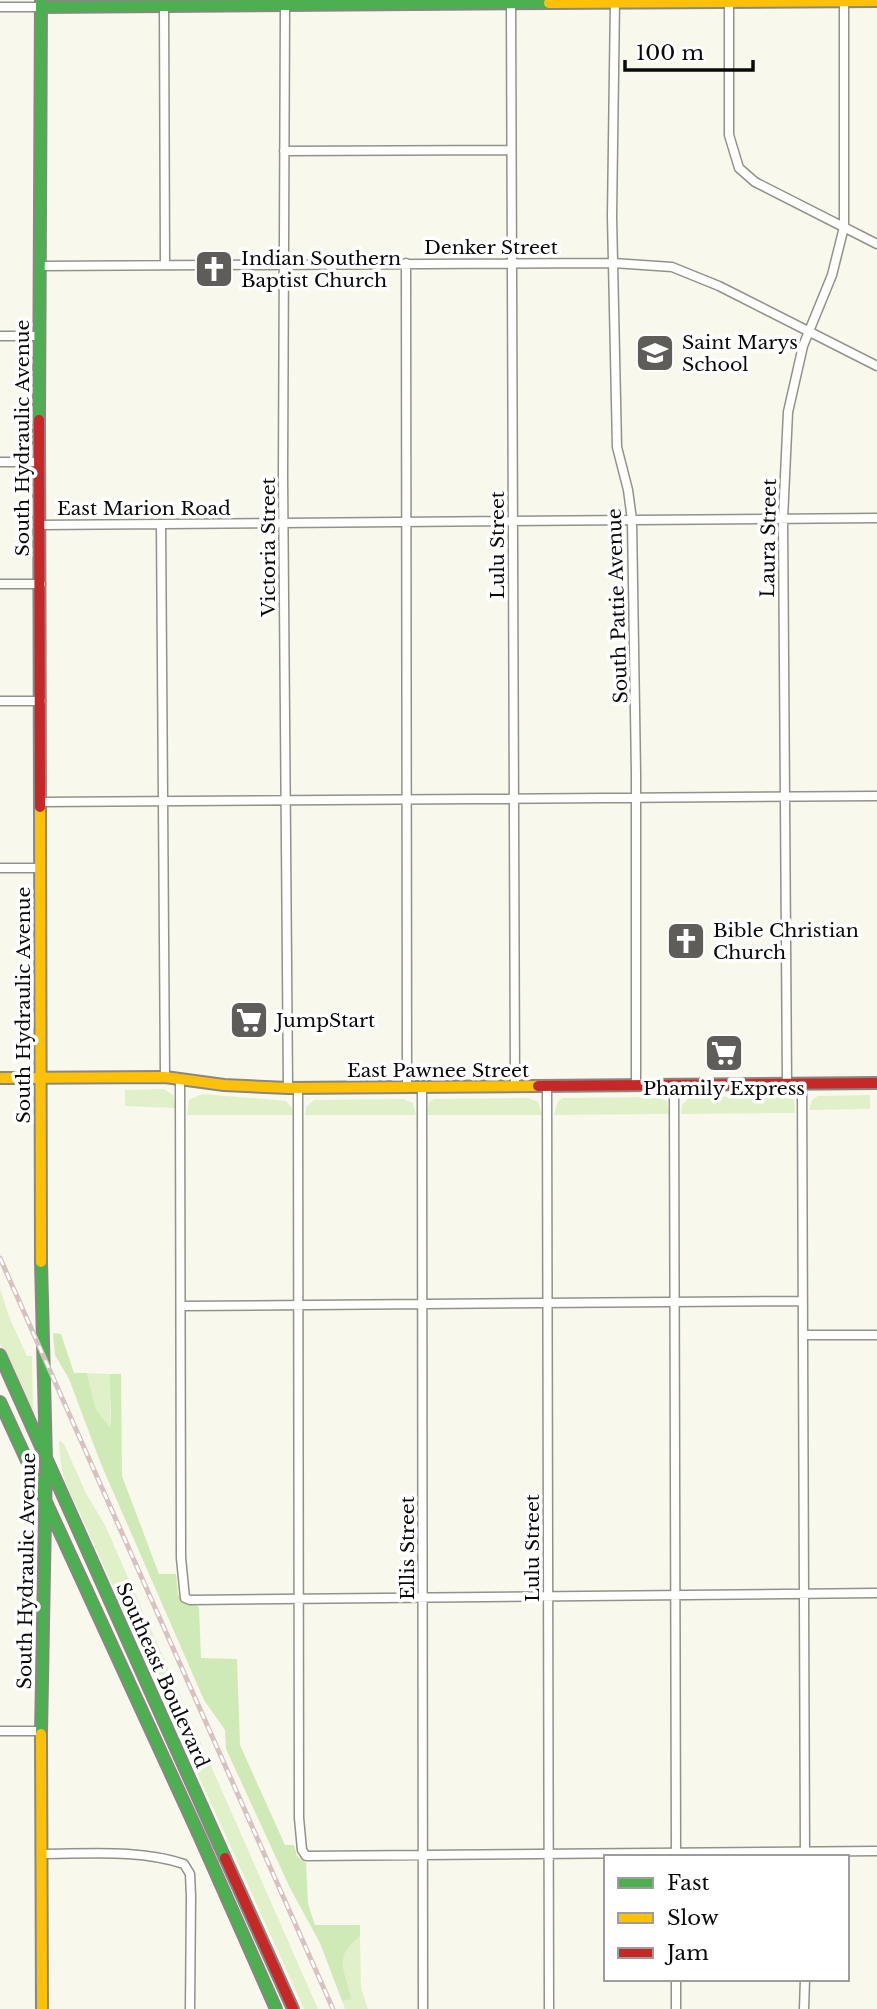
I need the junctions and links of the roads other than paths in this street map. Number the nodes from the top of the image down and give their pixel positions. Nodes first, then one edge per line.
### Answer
1 (615, 1) edge
2 (729, 1) edge
3 (844, 1) edge
4 (877, 1) edge
5 (41, 3) edge
6 (221, 3) edge
7 (511, 4) junction
8 (285, 5) junction
9 (164, 6) junction
10 (0, 7) edge
11 (511, 150) junction
12 (284, 151) junction
13 (844, 227) junction
14 (877, 244) edge
15 (406, 263) junction
16 (511, 263) junction
17 (613, 263) junction
18 (284, 264) junction
19 (165, 265) junction
20 (39, 266) junction
21 (808, 332) junction
22 (0, 336) edge
23 (39, 336) junction
24 (877, 366) edge
25 (0, 462) edge
26 (40, 463) junction
27 (877, 518) edge
28 (783, 519) junction
29 (632, 520) junction
30 (512, 521) junction
31 (407, 522) junction
32 (283, 523) junction
33 (161, 524) junction
34 (40, 525) junction
35 (0, 584) edge
36 (41, 584) junction
37 (0, 701) edge
38 (41, 701) junction
39 (877, 796) edge
40 (784, 797) junction
41 (636, 798) junction
42 (408, 800) junction
43 (513, 800) junction
44 (286, 801) junction
45 (41, 802) junction
46 (163, 802) junction
47 (0, 868) edge
48 (41, 868) junction
49 (40, 1077) junction
50 (165, 1077) junction
51 (0, 1078) edge
52 (180, 1079) junction
53 (877, 1083) edge
54 (787, 1084) junction
55 (802, 1084) junction
56 (636, 1086) junction
57 (674, 1086) junction
58 (407, 1087) junction
59 (422, 1087) junction
60 (515, 1087) junction
61 (547, 1087) junction
62 (293, 1088) junction
63 (803, 1301) junction
64 (674, 1302) junction
65 (548, 1303) junction
66 (421, 1304) junction
67 (300, 1305) junction
68 (181, 1306) junction
69 (803, 1335) junction
70 (877, 1335) edge
71 (0, 1355) edge
72 (1, 1404) edge
73 (46, 1460) junction
74 (45, 1502) junction
75 (877, 1593) edge
76 (803, 1594) junction
77 (675, 1595) junction
78 (548, 1597) junction
79 (423, 1598) junction
80 (298, 1599) junction
81 (0, 1731) edge
82 (41, 1731) junction
83 (877, 1852) edge
84 (41, 1854) junction
85 (805, 1854) edge
86 (421, 1855) junction
87 (548, 1855) junction
88 (676, 1855) edge
89 (676, 1981) edge
90 (804, 1981) edge
91 (42, 2009) edge
92 (190, 2009) edge
93 (276, 2009) edge
94 (293, 2009) edge
95 (423, 2009) edge
96 (548, 2009) edge
97 (676, 2009) edge
98 (804, 2009) edge

1 - 2 street
1 - 7 street
1 - 17 street, South Pattie Avenue
2 - 3 street
2 - 13 street
3 - 4 street
3 - 13 street, Laura Street
5 - 9 street
5 - 10 street
5 - 20 street, South Hydraulic Avenue
6 - 8 street
6 - 9 street
7 - 8 street
7 - 11 street, Lulu Street
8 - 12 street, Victoria Street
9 - 19 street
11 - 12 street
11 - 16 street, Lulu Street
12 - 18 street, Victoria Street
13 - 14 street
13 - 21 street, Laura Street
15 - 16 street, Denker Street
15 - 18 street, Denker Street
15 - 31 street
16 - 17 street, Denker Street
16 - 30 street, Lulu Street
17 - 21 street, Denker Street
17 - 29 street, South Pattie Avenue
18 - 19 street, Denker Street
18 - 32 street, Victoria Street
19 - 20 street, Denker Street
20 - 23 street, South Hydraulic Avenue
21 - 24 street, Denker Street
21 - 28 street, Laura Street
22 - 23 street
23 - 26 street, South Hydraulic Avenue
25 - 26 street
26 - 34 street, South Hydraulic Avenue
27 - 28 street, East Marion Road
28 - 29 street, East Marion Road
28 - 40 street, Laura Street
29 - 30 street, East Marion Road
29 - 41 street, South Pattie Avenue
30 - 31 street, East Marion Road
30 - 43 street, Lulu Street
31 - 32 street, East Marion Road
31 - 42 street
32 - 33 street, East Marion Road
32 - 44 street, Victoria Street
33 - 34 street, East Marion Road
33 - 46 street
34 - 36 street, South Hydraulic Avenue
35 - 36 street
36 - 38 street, South Hydraulic Avenue
37 - 38 street
38 - 45 street, South Hydraulic Avenue
39 - 40 street
40 - 41 street
40 - 54 street, Laura Street
41 - 43 street
41 - 56 street, South Pattie Avenue
42 - 43 street
42 - 44 street
42 - 58 street
43 - 60 street, Lulu Street
44 - 46 street
44 - 62 street, Victoria Street
45 - 46 street
45 - 48 street, South Hydraulic Avenue
46 - 50 street
47 - 48 street
48 - 49 street, South Hydraulic Avenue
49 - 50 street, East Pawnee Street
49 - 51 street, East Pawnee Street
49 - 73 street, South Hydraulic Avenue
50 - 52 street, East Pawnee Street
52 - 62 street, East Pawnee Street
52 - 68 street
53 - 55 street, East Pawnee Street
54 - 55 street, East Pawnee Street
54 - 57 street, East Pawnee Street
55 - 63 street
56 - 57 street, East Pawnee Street
56 - 61 street, East Pawnee Street
57 - 64 street
58 - 59 street, East Pawnee Street
58 - 62 street, East Pawnee Street
59 - 60 street, East Pawnee Street
59 - 66 street, Ellis Street
60 - 61 street, East Pawnee Street
61 - 65 street, Lulu Street
62 - 67 street, Victoria Street
63 - 64 street
63 - 69 street
64 - 65 street
64 - 77 street
65 - 66 street
65 - 78 street, Lulu Street
66 - 67 street
66 - 79 street, Ellis Street
67 - 68 street
67 - 80 street, Victoria Street
68 - 80 street
69 - 70 street
69 - 76 street
71 - 73 street, Southeast Boulevard
72 - 74 street, Southeast Boulevard
73 - 74 street, South Hydraulic Avenue
73 - 94 street, Southeast Boulevard
74 - 82 street, South Hydraulic Avenue
74 - 93 street, Southeast Boulevard
75 - 76 street
76 - 77 street
76 - 85 street
77 - 78 street
77 - 88 street
78 - 79 street
78 - 87 street, Lulu Street
79 - 80 street
79 - 86 street, Ellis Street
80 - 86 street, Victoria Street
81 - 82 street
82 - 84 street, South Hydraulic Avenue
83 - 85 street
84 - 91 street, South Hydraulic Avenue
84 - 92 street
85 - 88 street
86 - 87 street
86 - 95 street, Ellis Street
87 - 88 street
87 - 96 street, Lulu Street
89 - 97 street
90 - 98 street

